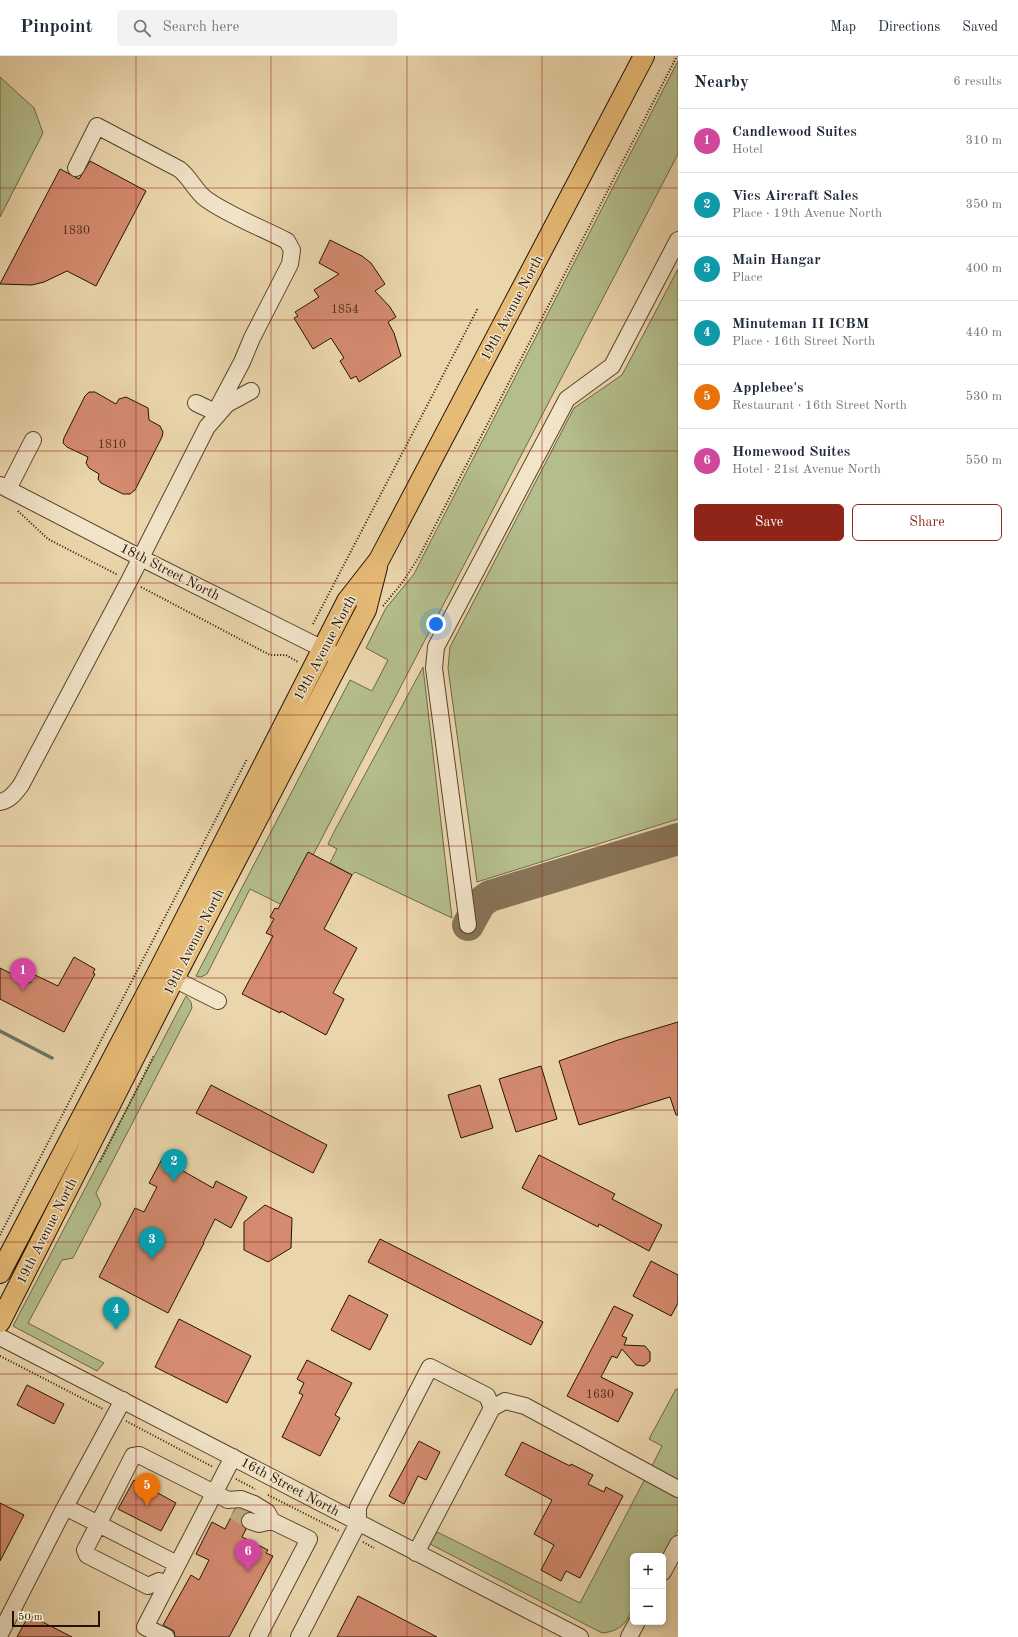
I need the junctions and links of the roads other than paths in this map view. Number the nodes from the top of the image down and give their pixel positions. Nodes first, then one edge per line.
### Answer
1 (644, 56) edge
2 (76, 168) dead end
3 (678, 240) edge
4 (251, 391) dead end
5 (196, 403) dead end
6 (215, 412) junction
7 (207, 427) junction
8 (33, 440) dead end
9 (4, 487) edge
10 (141, 558) junction
11 (379, 560) junction
12 (323, 649) junction
13 (342, 658) junction
14 (0, 802) edge
15 (468, 925) dead end
16 (174, 979) junction
17 (218, 1001) dead end
18 (0, 1273) edge
19 (0, 1322) edge
20 (0, 1337) edge
21 (123, 1400) junction
22 (492, 1408) junction
23 (233, 1457) junction
24 (678, 1489) edge
25 (225, 1501) junction
26 (65, 1507) junction
27 (250, 1521) tunnel mouth
28 (272, 1521) junction
29 (98, 1524) junction
30 (355, 1529) junction
31 (678, 1544) edge
32 (416, 1553) junction
33 (177, 1564) junction
34 (666, 1566) edge
35 (167, 1584) junction
36 (635, 1625) edge
37 (0, 1634) edge
38 (166, 1637) edge
39 (258, 1637) edge
40 (299, 1637) edge
41 (580, 1637) edge
42 (629, 1637) edge

1 - 11 main road, 19th Avenue North
2 - 6 street
3 - 15 street
4 - 7 street
5 - 6 street
6 - 7 street
7 - 10 street
8 - 9 street
9 - 10 street, 18th Street North
10 - 12 street, 18th Street North
10 - 14 street
11 - 12 main road, 19th Avenue North
11 - 13 main road, 19th Avenue North
12 - 13 street, 18th Street North
12 - 18 main road, 19th Avenue North
13 - 16 main road, 19th Avenue North
16 - 17 street
16 - 19 main road, 19th Avenue North
20 - 21 street, 16th Street North
21 - 23 street, 16th Street North
21 - 26 street
22 - 24 street
22 - 30 street
22 - 32 street
23 - 25 street
23 - 30 street, 16th Street North
25 - 28 street
25 - 29 street
25 - 33 street
26 - 29 street
26 - 37 street
27 - 28 street
28 - 39 street
29 - 33 street
29 - 35 street
30 - 32 street, 16th Street North
30 - 40 street
31 - 34 street
32 - 41 street, 16th Street North
33 - 35 street
35 - 38 street
36 - 42 street

